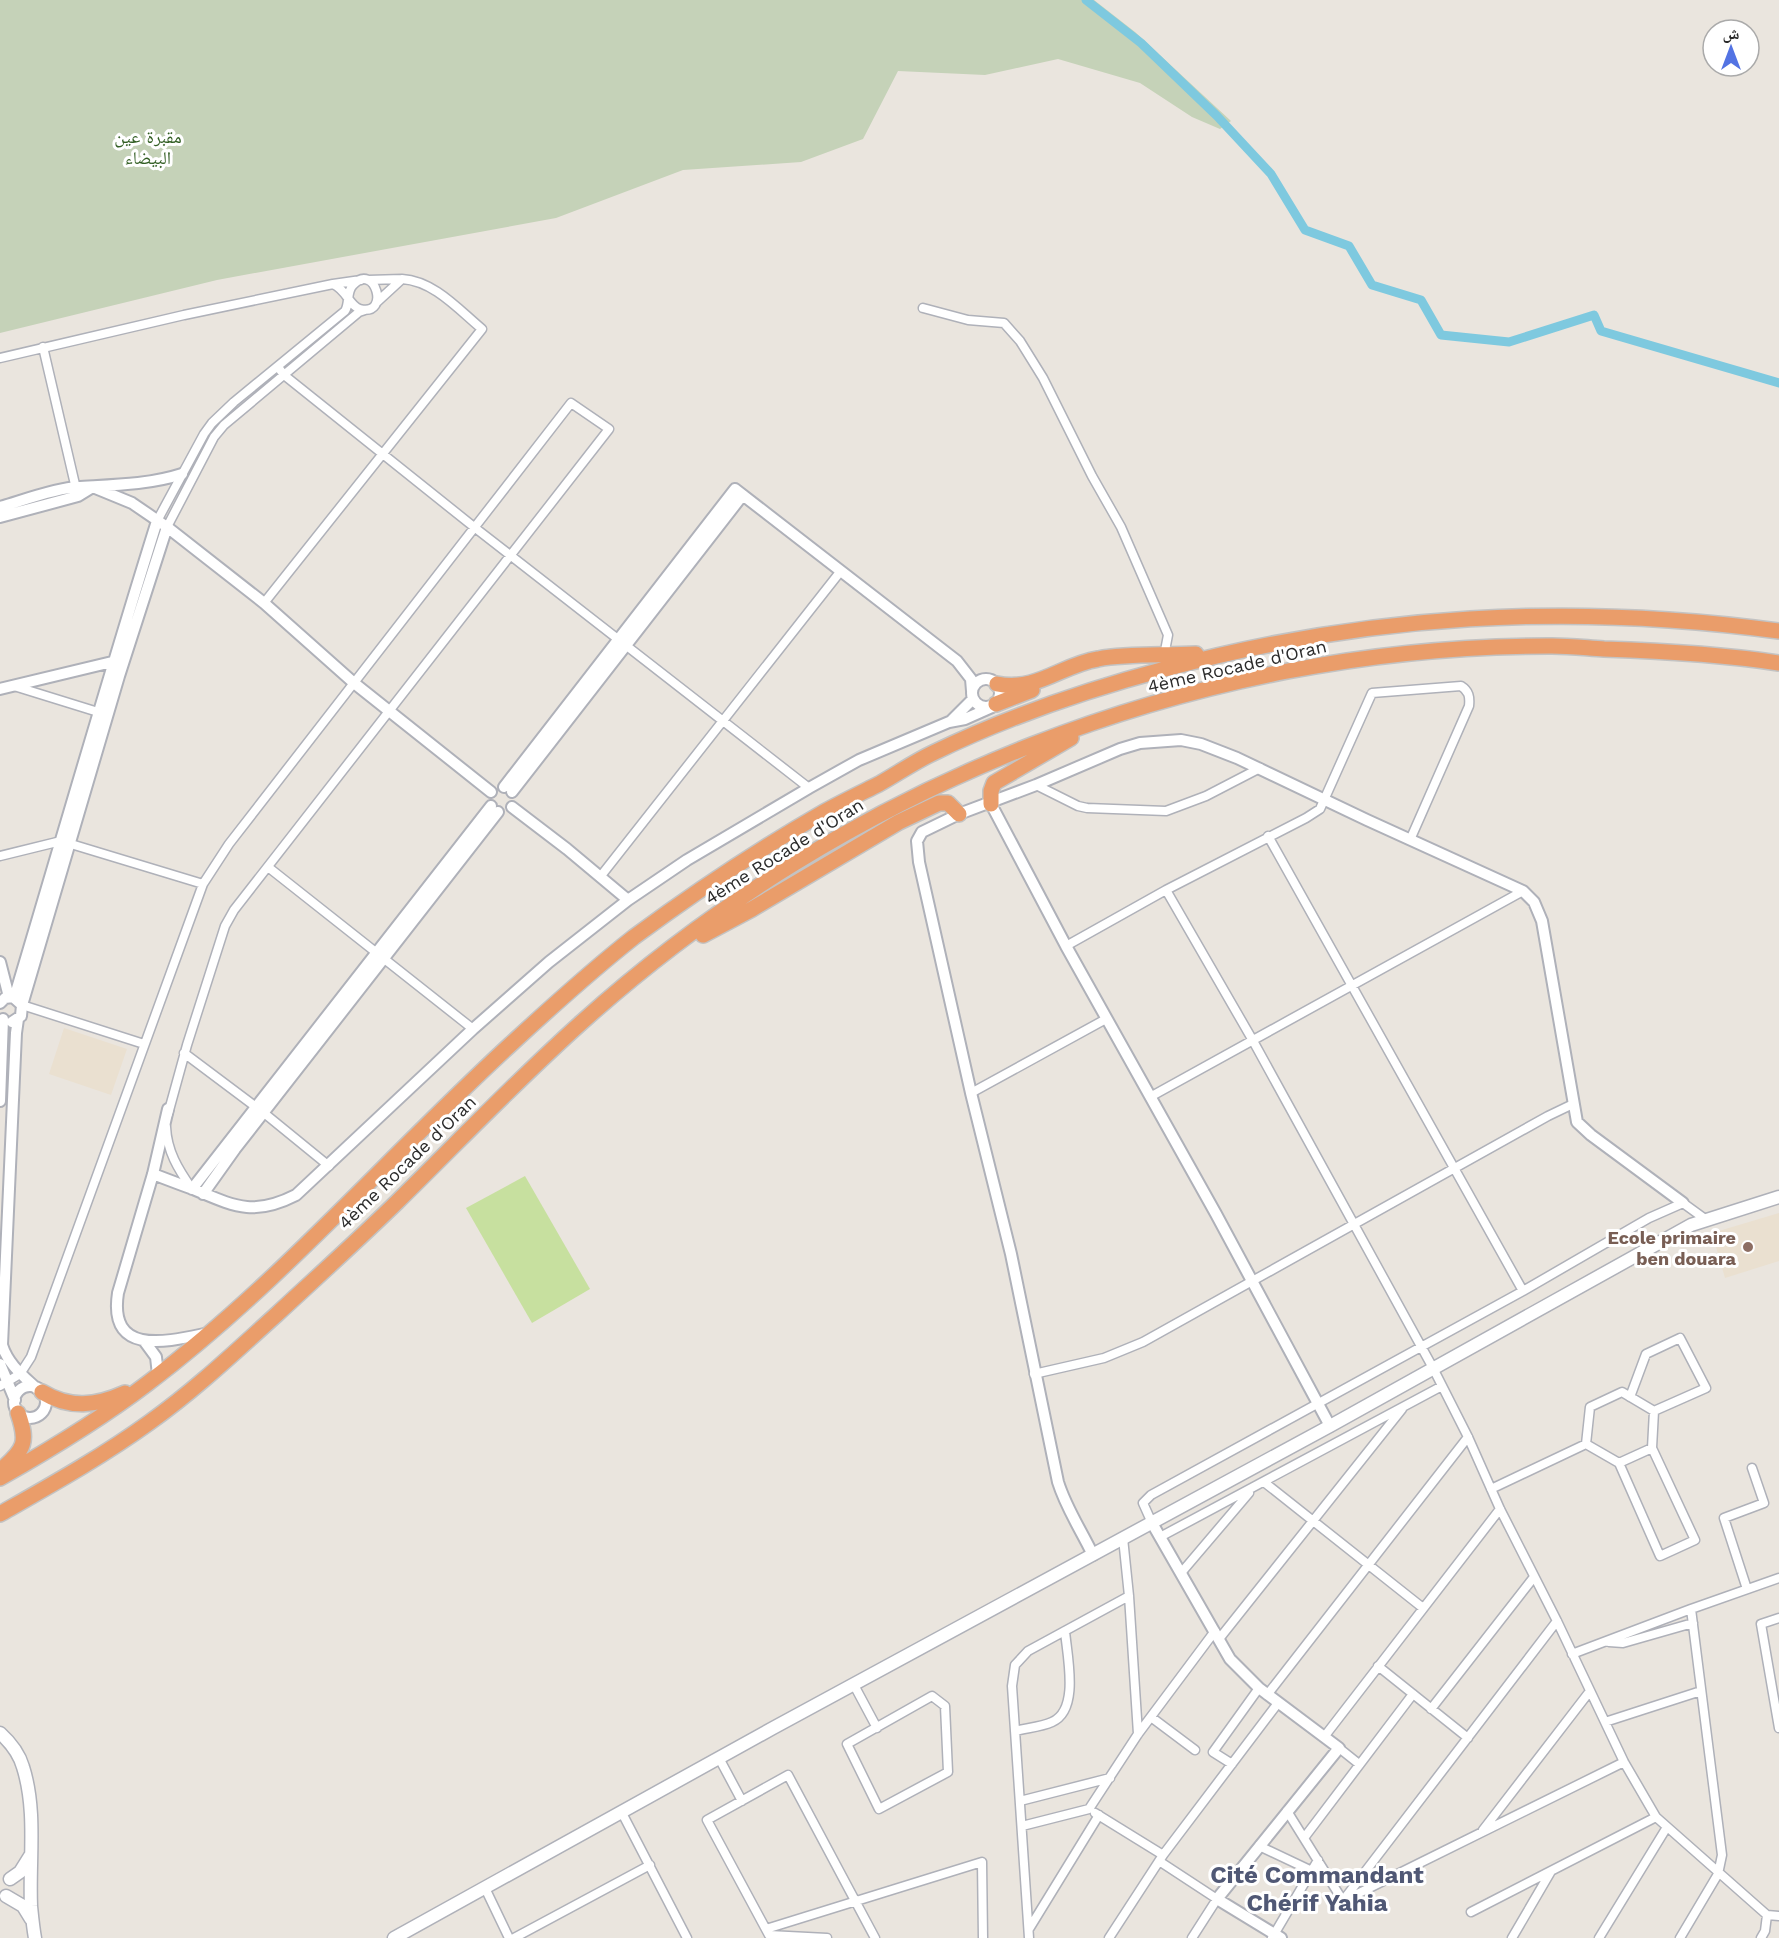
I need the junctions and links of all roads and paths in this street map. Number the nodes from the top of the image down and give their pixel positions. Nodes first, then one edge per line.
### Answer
1 (402, 279) junction
2 (363, 280) junction
3 (333, 284) junction
4 (349, 298) junction
5 (376, 302) junction
6 (369, 308) junction
7 (923, 308) dead end
8 (43, 347) junction
9 (0, 358) edge
10 (281, 371) junction
11 (382, 455) junction
12 (182, 474) junction
13 (93, 487) junction
14 (76, 492) junction
15 (0, 507) edge
16 (0, 517) edge
17 (162, 524) junction
18 (474, 527) junction
19 (510, 554) junction
20 (840, 572) junction
21 (264, 603) junction
22 (1779, 631) edge
23 (623, 643) junction
24 (1234, 651) junction
25 (1164, 656) junction
26 (957, 661) junction
27 (118, 663) junction
28 (1779, 663) edge
29 (993, 682) junction
30 (354, 683) junction
31 (14, 686) junction
32 (0, 689) edge
33 (972, 695) junction
34 (994, 706) junction
35 (1038, 709) junction
36 (390, 710) junction
37 (98, 712) junction
38 (1104, 719) junction
39 (724, 722) junction
40 (949, 722) junction
41 (1260, 768) junction
42 (1036, 785) junction
43 (809, 788) junction
44 (508, 789) junction
45 (491, 792) junction
46 (1326, 800) junction
47 (991, 804) junction
48 (512, 807) junction
49 (494, 809) junction
50 (959, 814) junction
51 (1268, 836) junction
52 (1410, 840) junction
53 (66, 842) junction
54 (0, 856) edge
55 (268, 867) junction
56 (600, 877) junction
57 (203, 884) junction
58 (1166, 890) junction
59 (1523, 891) junction
60 (628, 900) junction
61 (1066, 946) junction
62 (380, 955) junction
63 (0, 962) edge
64 (653, 962) junction
65 (1352, 985) junction
66 (11, 1001) edge
67 (1, 1017) edge
68 (18, 1019) junction
69 (1106, 1019) junction
70 (473, 1029) junction
71 (1252, 1040) junction
72 (144, 1044) junction
73 (184, 1053) junction
74 (971, 1093) junction
75 (1150, 1097) junction
76 (0, 1101) edge
77 (1573, 1104) junction
78 (168, 1109) junction
79 (260, 1110) junction
80 (329, 1166) junction
81 (5, 1167) edge
82 (1454, 1168) junction
83 (153, 1174) junction
84 (192, 1189) junction
85 (203, 1194) junction
86 (1779, 1197) edge
87 (1683, 1203) junction
88 (1705, 1219) junction
89 (1353, 1225) junction
90 (1251, 1280) junction
91 (1523, 1291) junction
92 (209, 1333) junction
93 (145, 1342) junction
94 (1420, 1347) junction
95 (0, 1364) edge
96 (1433, 1368) junction
97 (20, 1374) junction
98 (1034, 1374) junction
99 (155, 1377) junction
100 (4, 1383) edge
101 (1442, 1386) junction
102 (39, 1390) junction
103 (1630, 1397) junction
104 (1319, 1403) junction
105 (16, 1406) junction
106 (1404, 1406) junction
107 (1654, 1411) junction
108 (1330, 1426) junction
109 (1468, 1437) junction
110 (1586, 1444) junction
111 (1652, 1448) junction
112 (1619, 1463) junction
113 (1752, 1468) dead end
114 (0, 1471) edge
115 (0, 1478) edge
116 (1264, 1482) junction
117 (1253, 1488) junction
118 (1491, 1489) junction
119 (1500, 1509) junction
120 (0, 1514) edge
121 (1313, 1521) junction
122 (1152, 1523) junction
123 (1160, 1537) junction
124 (1123, 1538) junction
125 (1093, 1555) junction
126 (1370, 1564) junction
127 (1181, 1573) junction
128 (1534, 1577) junction
129 (1779, 1578) edge
130 (1747, 1589) junction
131 (1130, 1596) junction
132 (1423, 1608) junction
133 (1691, 1609) junction
134 (1779, 1618) edge
135 (1557, 1621) junction
136 (1693, 1623) junction
137 (1065, 1631) junction
138 (1217, 1635) junction
139 (1606, 1641) junction
140 (1572, 1654) junction
141 (1378, 1666) junction
142 (854, 1685) junction
143 (1263, 1691) junction
144 (1590, 1691) junction
145 (1701, 1691) junction
146 (1413, 1694) junction
147 (1777, 1702) edge
148 (1278, 1703) junction
149 (1431, 1709) junction
150 (1151, 1717) junction
151 (1605, 1722) junction
152 (877, 1728) junction
153 (1779, 1728) edge
154 (1015, 1731) junction
155 (0, 1733) edge
156 (1138, 1734) junction
157 (1324, 1737) junction
158 (1467, 1738) junction
159 (1339, 1748) junction
160 (1195, 1750) dead end
161 (719, 1758) junction
162 (1624, 1762) junction
163 (1232, 1764) junction
164 (1359, 1764) junction
165 (1110, 1778) junction
166 (742, 1801) junction
167 (1020, 1801) junction
168 (1089, 1809) junction
169 (621, 1812) junction
170 (1287, 1812) junction
171 (1099, 1815) junction
172 (1656, 1817) junction
173 (1022, 1826) junction
174 (1667, 1827) junction
175 (1481, 1833) junction
176 (1304, 1838) junction
177 (1260, 1846) junction
178 (31, 1855) junction
179 (1161, 1858) junction
180 (1318, 1860) junction
181 (650, 1865) junction
182 (1312, 1871) junction
183 (1550, 1872) junction
184 (1719, 1874) junction
185 (5, 1880) edge
186 (31, 1884) junction
187 (486, 1888) junction
188 (3, 1896) edge
189 (1216, 1899) junction
190 (855, 1900) junction
191 (1343, 1900) junction
192 (1471, 1912) dead end
193 (1767, 1915) junction
194 (1779, 1916) edge
195 (33, 1923) junction
196 (766, 1929) junction
197 (1029, 1934) edge
198 (1276, 1937) edge
199 (35, 1938) edge
200 (394, 1938) edge
201 (509, 1938) edge
202 (514, 1938) edge
203 (687, 1938) edge
204 (827, 1938) edge
205 (875, 1938) edge
206 (983, 1938) edge
207 (1109, 1938) edge
208 (1192, 1938) edge
209 (1512, 1938) edge
210 (1599, 1938) edge
211 (1680, 1938) edge
212 (1761, 1938) edge

1 - 2 street
1 - 5 street
1 - 11 street
2 - 3 street
2 - 4 street
2 - 5 street
3 - 4 street
3 - 8 street
4 - 6 street
4 - 10 street
5 - 6 street
6 - 10 street
7 - 25 street
8 - 9 street
8 - 14 street
10 - 11 street
10 - 12 street
10 - 17 street
11 - 18 street
11 - 21 street
12 - 13 street
12 - 17 street
13 - 14 street
13 - 17 street
14 - 15 street
14 - 16 street
17 - 21 street
17 - 27 street
18 - 19 street
18 - 19 street
18 - 30 street
19 - 23 street
19 - 36 street
20 - 23 street
20 - 26 street
20 - 39 street
21 - 30 street
22 - 24 highway, 4ème Rocade d'Oran
23 - 39 street
23 - 44 street
24 - 25 highway
24 - 35 highway, 4ème Rocade d'Oran
25 - 29 highway
26 - 29 street
26 - 33 street
27 - 31 street
27 - 37 street
27 - 53 street
28 - 38 highway, 4ème Rocade d'Oran
29 - 33 street
29 - 34 street
30 - 36 street
30 - 57 street
31 - 32 street
31 - 37 street
33 - 34 street
33 - 40 street
34 - 35 highway
34 - 40 street
35 - 92 highway, 4ème Rocade d'Oran
36 - 45 street
36 - 55 street
37 - 53 street
38 - 47 highway
38 - 64 highway, 4ème Rocade d'Oran
39 - 43 street
39 - 56 street
40 - 43 street
41 - 42 street
41 - 42 street
41 - 46 street
42 - 47 street
43 - 60 street
44 - 45 street
44 - 48 street
45 - 49 street
46 - 51 street
46 - 52 street
46 - 52 street
47 - 50 street
47 - 61 street
48 - 49 street
48 - 56 street
49 - 62 street
50 - 64 highway
50 - 74 street
51 - 58 street
51 - 65 street
52 - 59 street
53 - 54 street
53 - 57 street
53 - 66 street
55 - 62 street
55 - 73 street
56 - 60 street
57 - 72 street
58 - 61 street
58 - 71 street
59 - 65 street
59 - 77 street
60 - 70 street
61 - 69 street
62 - 70 street
62 - 79 street
63 - 66 street
64 - 120 highway, 4ème Rocade d'Oran
65 - 71 street
65 - 82 street
66 - 68 street
66 - 72 street
67 - 68 street
67 - 76 street
68 - 81 street
69 - 74 street
69 - 75 street
70 - 80 street
71 - 75 street
71 - 89 street
72 - 97 street
73 - 78 street
73 - 79 street
74 - 98 street
75 - 90 street
77 - 82 street
77 - 87 street
78 - 83 street
78 - 84 street
79 - 80 street
79 - 84 street
79 - 85 street
80 - 85 street
81 - 97 street
82 - 89 street
82 - 91 street
83 - 84 street
83 - 93 street
84 - 85 street
86 - 88 main road
87 - 88 street
87 - 91 street
88 - 96 main road
89 - 90 street
89 - 94 street
90 - 98 street
90 - 104 street
91 - 94 street
92 - 93 street
92 - 99 highway, 4ème Rocade d'Oran
93 - 99 street
94 - 96 street
94 - 104 street
95 - 100 street
96 - 101 street
96 - 108 main road
97 - 100 street
97 - 102 street
98 - 125 street
99 - 102 highway
99 - 115 highway, 4ème Rocade d'Oran
100 - 105 street
101 - 106 street
101 - 109 street
102 - 105 street
102 - 105 street
103 - 107 street
103 - 107 street
103 - 110 street
104 - 108 street
104 - 122 street
105 - 114 highway
106 - 116 street
106 - 121 street
107 - 111 street
108 - 122 main road
109 - 118 street
109 - 126 street
110 - 112 street
110 - 118 street
111 - 112 street
111 - 112 street
113 - 130 street
116 - 117 street
116 - 121 street
117 - 123 street
117 - 127 street
118 - 119 street
119 - 128 street
119 - 132 street
121 - 126 street
121 - 138 street
122 - 123 street
122 - 124 main road
123 - 127 street
124 - 125 main road
124 - 131 street
125 - 142 main road
126 - 132 street
126 - 143 street
127 - 138 street
128 - 135 street
128 - 149 street
129 - 130 street
130 - 133 street
131 - 137 street
131 - 156 street
132 - 141 street
133 - 136 street
133 - 139 street
134 - 147 street
135 - 140 street
135 - 158 street
136 - 139 street
136 - 145 street
137 - 154 street
137 - 154 street
138 - 143 street
138 - 150 street
139 - 140 street
140 - 144 street
141 - 146 street
141 - 157 street
142 - 152 street
142 - 161 main road
143 - 148 street
143 - 163 street
144 - 151 street
144 - 175 street
145 - 151 street
145 - 184 street
146 - 149 street
146 - 164 street
147 - 153 street
148 - 157 street
148 - 163 street
149 - 158 street
150 - 156 street
150 - 160 street
151 - 162 street
152 - 152 street
154 - 167 street
155 - 178 main road
156 - 165 street
157 - 159 street
158 - 191 street
159 - 164 street
159 - 170 street
161 - 166 street
161 - 169 main road
162 - 172 street
162 - 175 street
163 - 179 street
164 - 176 street
165 - 167 street
165 - 168 street
166 - 190 street
166 - 196 street
167 - 173 street
168 - 171 street
168 - 173 street
169 - 181 street
169 - 187 main road
170 - 176 street
170 - 177 street
171 - 179 street
171 - 197 street
172 - 174 street
172 - 183 street
173 - 197 street
174 - 184 street
174 - 210 street
175 - 191 street
176 - 180 street
177 - 182 street
177 - 189 street
178 - 185 main road
178 - 186 main road
179 - 189 street
179 - 207 street
180 - 182 street
180 - 191 street
181 - 202 street
181 - 203 street
182 - 198 street
183 - 192 street
183 - 209 street
184 - 193 street
184 - 211 street
185 - 186 main road
186 - 188 main road
186 - 195 main road
187 - 200 main road
187 - 201 street
188 - 195 main road
189 - 198 street
189 - 208 street
190 - 196 street
190 - 205 street
190 - 206 street
193 - 194 street
193 - 212 street
195 - 199 main road
196 - 204 street

